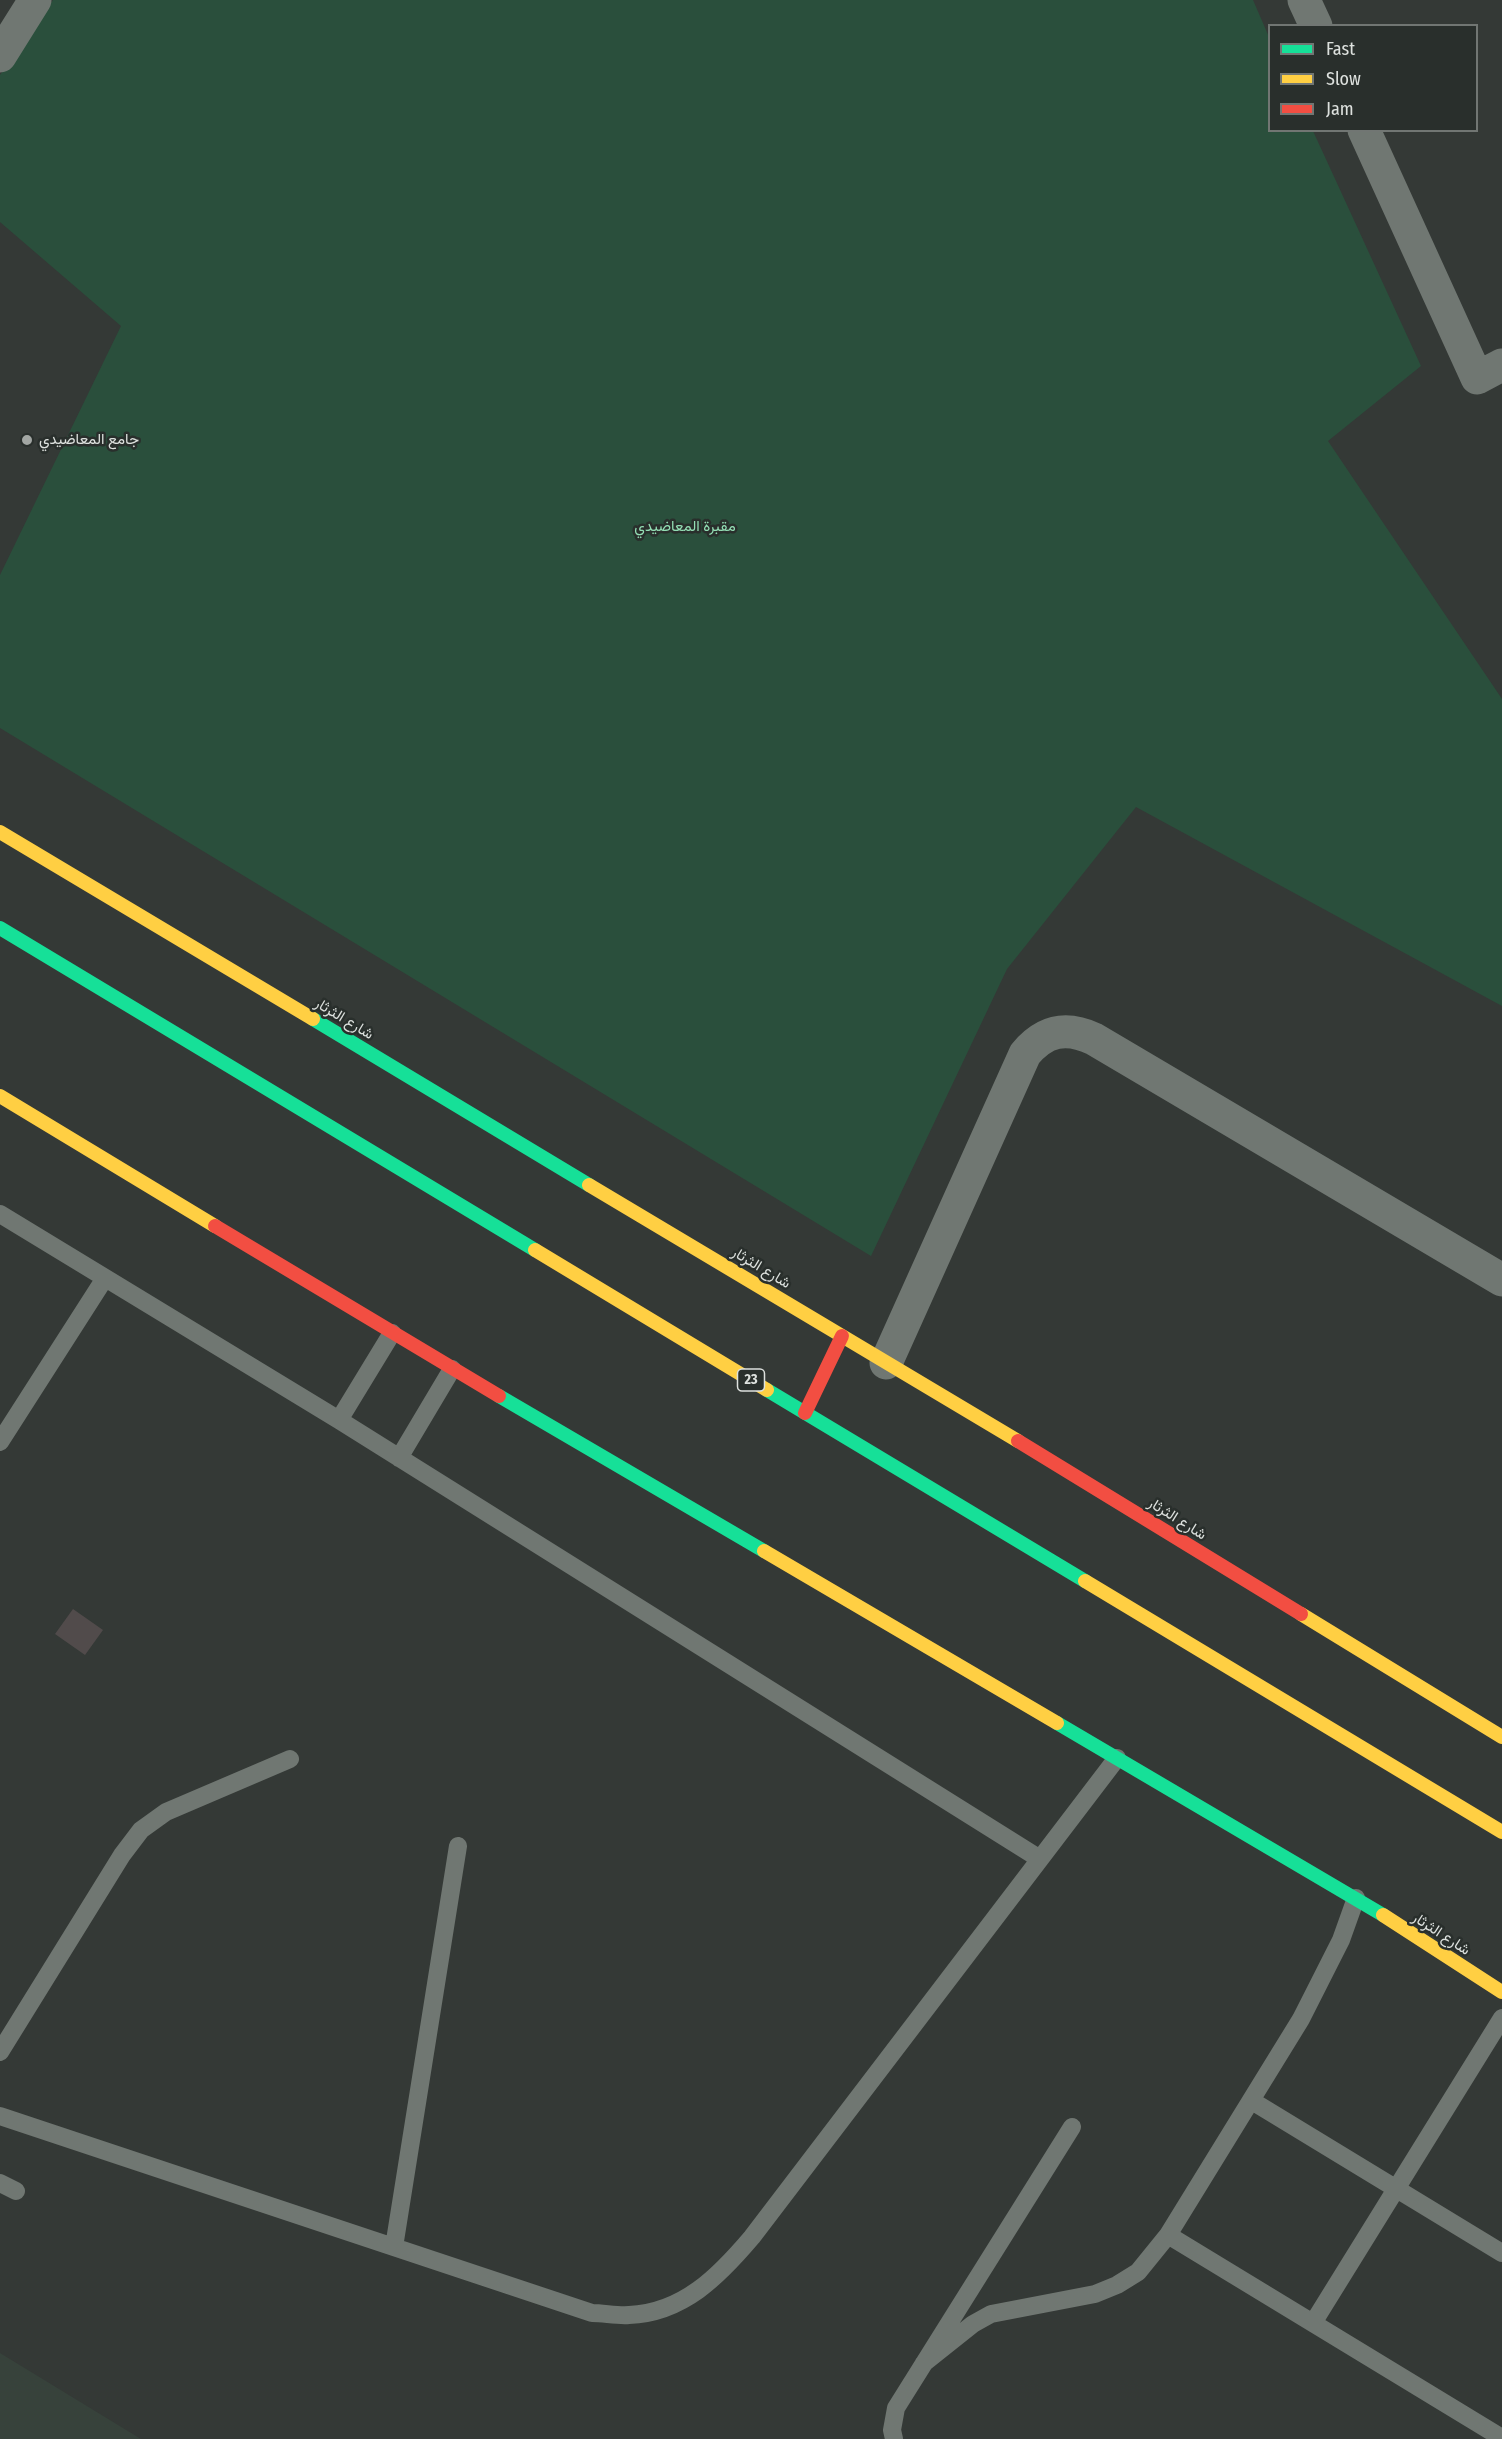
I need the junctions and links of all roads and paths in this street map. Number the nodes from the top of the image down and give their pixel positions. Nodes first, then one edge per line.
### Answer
1 (35, 0) edge
2 (1304, 0) edge
3 (1315, 24) edge
4 (0, 56) edge
5 (1365, 132) edge
6 (1502, 365) edge
7 (0, 832) edge
8 (0, 928) edge
9 (0, 1096) edge
10 (0, 1214) edge
11 (105, 1278) junction
12 (1502, 1280) edge
13 (392, 1333) junction
14 (842, 1336) junction
15 (886, 1363) junction
16 (452, 1369) junction
17 (805, 1413) junction
18 (339, 1420) junction
19 (0, 1442) edge
20 (399, 1458) junction
21 (1502, 1719) edge
22 (1499, 1735) edge
23 (1117, 1758) junction
24 (290, 1759) dead end
25 (1502, 1832) edge
26 (458, 1846) dead end
27 (1040, 1859) junction
28 (1356, 1898) junction
29 (1502, 1992) edge
30 (1502, 2018) edge
31 (0, 2052) edge
32 (1252, 2100) junction
33 (0, 2116) edge
34 (1072, 2127) dead end
35 (1397, 2189) junction
36 (1168, 2235) junction
37 (394, 2247) junction
38 (1502, 2253) edge
39 (1313, 2323) junction
40 (924, 2363) junction
41 (1502, 2438) edge
42 (894, 2439) edge

1 - 4 street
2 - 3 street
5 - 6 street
7 - 14 main road, شارع الثرثار
8 - 17 main road, 23
9 - 13 main road, شارع الثرثار
10 - 11 lane
11 - 18 lane
11 - 19 lane
12 - 15 street
13 - 16 main road, شارع الثرثار
13 - 18 lane
14 - 15 main road, شارع الثرثار
14 - 17 main road
15 - 22 main road, شارع الثرثار
16 - 20 lane
16 - 23 main road, شارع الثرثار
17 - 25 main road, 23
18 - 20 lane
20 - 27 lane
21 - 22 main road
23 - 27 lane
23 - 28 main road, شارع الثرثار
24 - 31 lane
26 - 37 lane
27 - 37 lane
28 - 29 main road, شارع الثرثار
28 - 32 lane
30 - 35 lane
32 - 35 lane
32 - 36 lane
33 - 37 lane
34 - 40 lane
35 - 38 lane
35 - 39 lane
36 - 39 lane
36 - 40 lane
39 - 41 lane
40 - 42 lane

